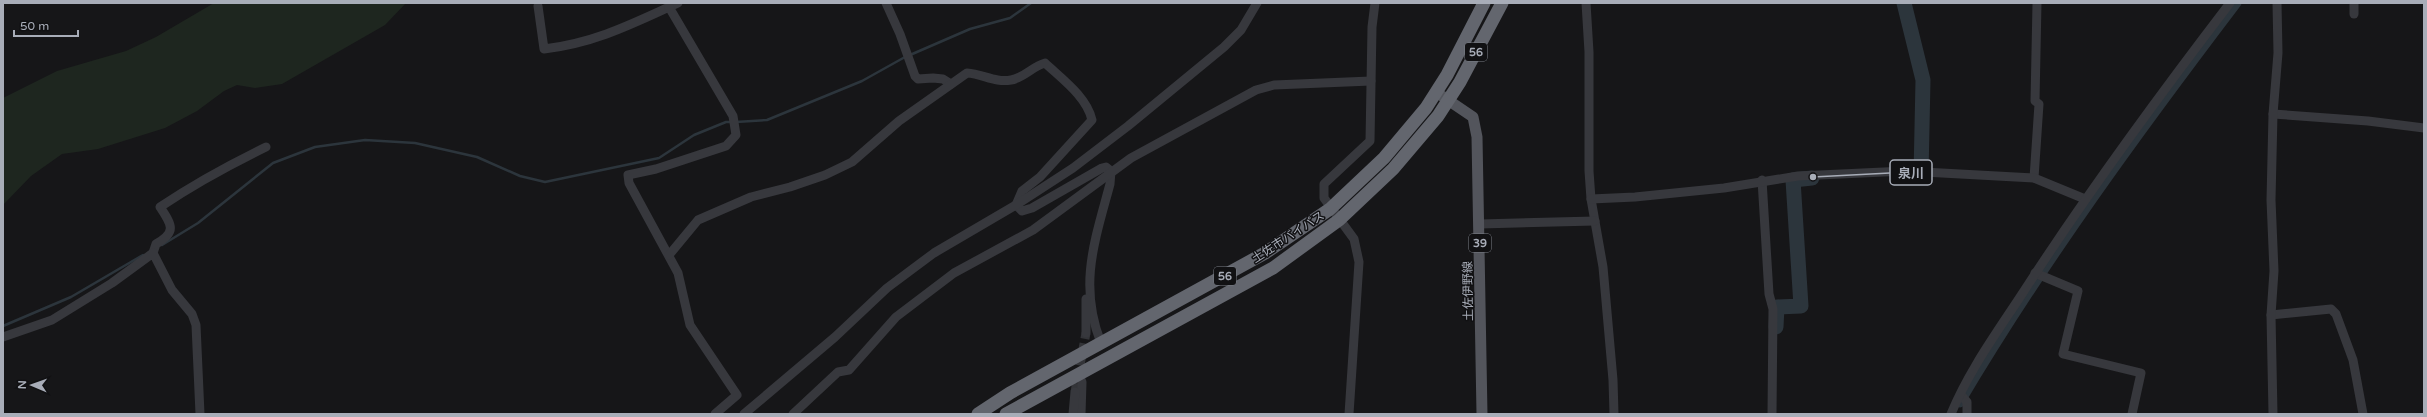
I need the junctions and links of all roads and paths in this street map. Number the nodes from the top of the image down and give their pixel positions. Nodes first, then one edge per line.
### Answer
1 (678, 3) edge
2 (886, 3) edge
3 (1257, 3) edge
4 (1375, 3) edge
5 (1484, 3) edge
6 (1502, 3) edge
7 (1586, 3) edge
8 (2037, 3) edge
9 (2230, 3) edge
10 (2277, 3) edge
11 (2354, 3) edge
12 (538, 6) dead end
13 (669, 7) junction
14 (2354, 14) dead end
15 (1371, 81) junction
16 (951, 84) junction
17 (1436, 92) junction
18 (1449, 101) junction
19 (2273, 114) junction
20 (2424, 128) edge
21 (266, 147) dead end
22 (1111, 171) junction
23 (2034, 178) junction
24 (1762, 180) junction
25 (1591, 199) junction
26 (2085, 199) junction
27 (1016, 205) junction
28 (1330, 209) junction
29 (1339, 220) junction
30 (1595, 221) junction
31 (1480, 224) junction
32 (153, 253) junction
33 (668, 255) junction
34 (1089, 267) junction
35 (2035, 273) junction
36 (2271, 315) junction
37 (1086, 333) tunnel mouth
38 (3, 337) edge
39 (1101, 343) junction
40 (1078, 373) junction
41 (1075, 392) tunnel mouth
42 (1964, 398) junction
43 (200, 414) edge
44 (715, 414) edge
45 (744, 414) edge
46 (793, 414) edge
47 (978, 414) edge
48 (1006, 414) edge
49 (1073, 414) edge
50 (1081, 414) edge
51 (1349, 414) edge
52 (1482, 414) edge
53 (1614, 414) edge
54 (1772, 414) edge
55 (1951, 414) edge
56 (1967, 414) edge
57 (2132, 414) edge
58 (2273, 414) edge
59 (2363, 414) edge

1 - 13 street
2 - 16 street
3 - 27 street
4 - 15 street
5 - 17 highway, 土佐市バイパス / 56
6 - 18 highway, 土佐市バイパス / 56
7 - 25 street
8 - 23 street
9 - 26 street
10 - 19 street
11 - 14 street
12 - 13 street
13 - 33 street
15 - 22 street
15 - 28 street
16 - 27 street
16 - 33 street
17 - 18 main road, 土佐伊野線 / 39
17 - 28 highway, 土佐市バイパス / 56
18 - 29 highway, 土佐市バイパス / 56
18 - 31 main road, 土佐伊野線 / 39
19 - 20 street
19 - 36 street
21 - 32 street
22 - 27 street
22 - 34 street
22 - 46 street
23 - 24 street
23 - 26 street
24 - 25 street
24 - 54 street
25 - 30 street
26 - 35 street
27 - 45 street
28 - 29 street
28 - 39 highway, 土佐市バイパス / 56
29 - 40 highway, 土佐市バイパス / 56
29 - 51 street
30 - 31 street
30 - 53 street
31 - 52 main road, 土佐伊野線 / 39
32 - 38 street
32 - 43 street
33 - 44 street
34 - 37 street
34 - 39 street
35 - 42 street
35 - 57 street
36 - 58 street
36 - 59 street
39 - 47 highway, 土佐市バイパス / 56
40 - 48 highway, 土佐市バイパス / 56
40 - 50 street
41 - 49 street
42 - 55 street
42 - 56 street

